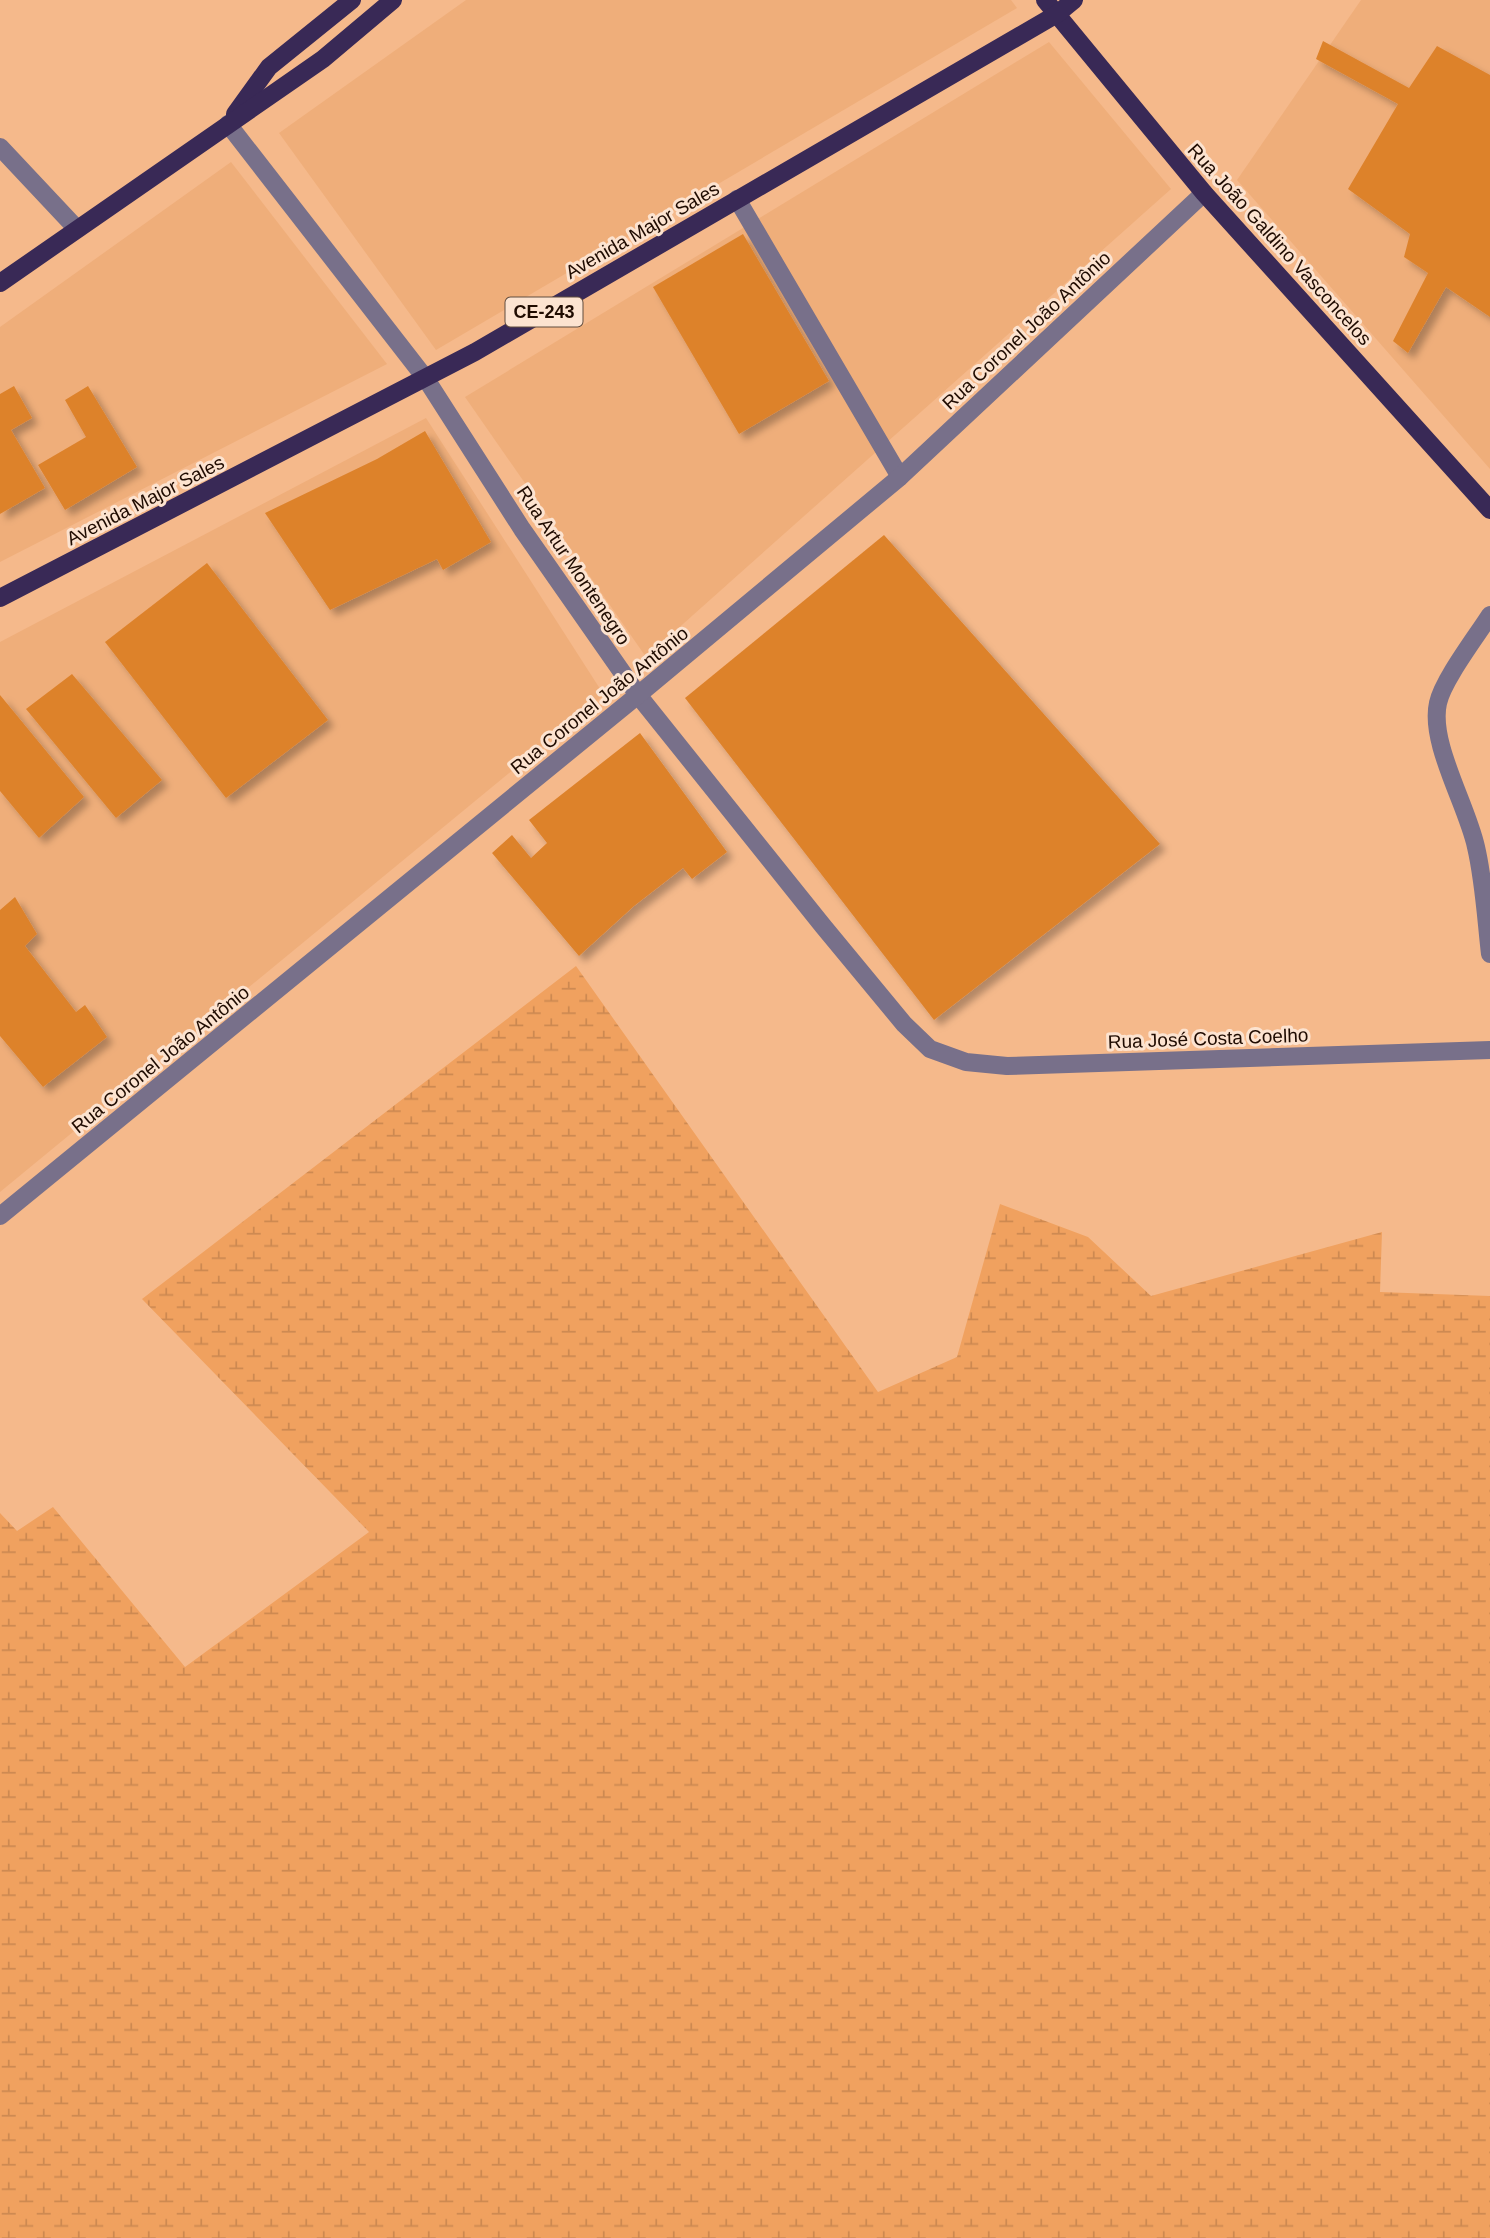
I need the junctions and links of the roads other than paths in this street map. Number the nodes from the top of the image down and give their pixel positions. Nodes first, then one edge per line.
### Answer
1 (352, 0) edge
2 (393, 0) edge
3 (1074, 0) edge
4 (1051, 7) edge
5 (228, 124) junction
6 (0, 147) edge
7 (1204, 193) junction
8 (737, 199) junction
9 (77, 229) junction
10 (0, 283) edge
11 (426, 379) junction
12 (900, 477) junction
13 (1490, 510) edge
14 (0, 598) edge
15 (1490, 615) edge
16 (638, 695) junction
17 (1490, 954) edge
18 (930, 1049) joint
19 (1490, 1050) edge
20 (0, 1216) edge

1 - 5 main road
2 - 5 main road
3 - 4 main road, Avenida Major Sales / CE-243
4 - 7 main road, Rua João Galdino Vasconcelos
4 - 8 main road, Avenida Major Sales / CE-243
5 - 9 main road
5 - 11 street, Rua Artur Montenegro
6 - 9 street
7 - 12 street, Rua Coronel João Antônio
7 - 13 main road, Rua João Galdino Vasconcelos
8 - 11 main road, Avenida Major Sales / CE-243
8 - 12 street
9 - 10 main road
11 - 14 main road, Avenida Major Sales / CE-243
11 - 16 street, Rua Artur Montenegro
12 - 16 street, Rua Coronel João Antônio
15 - 17 street
16 - 18 street, Rua Artur Montenegro
16 - 20 street, Rua Coronel João Antônio
18 - 19 street, Rua José Costa Coelho

